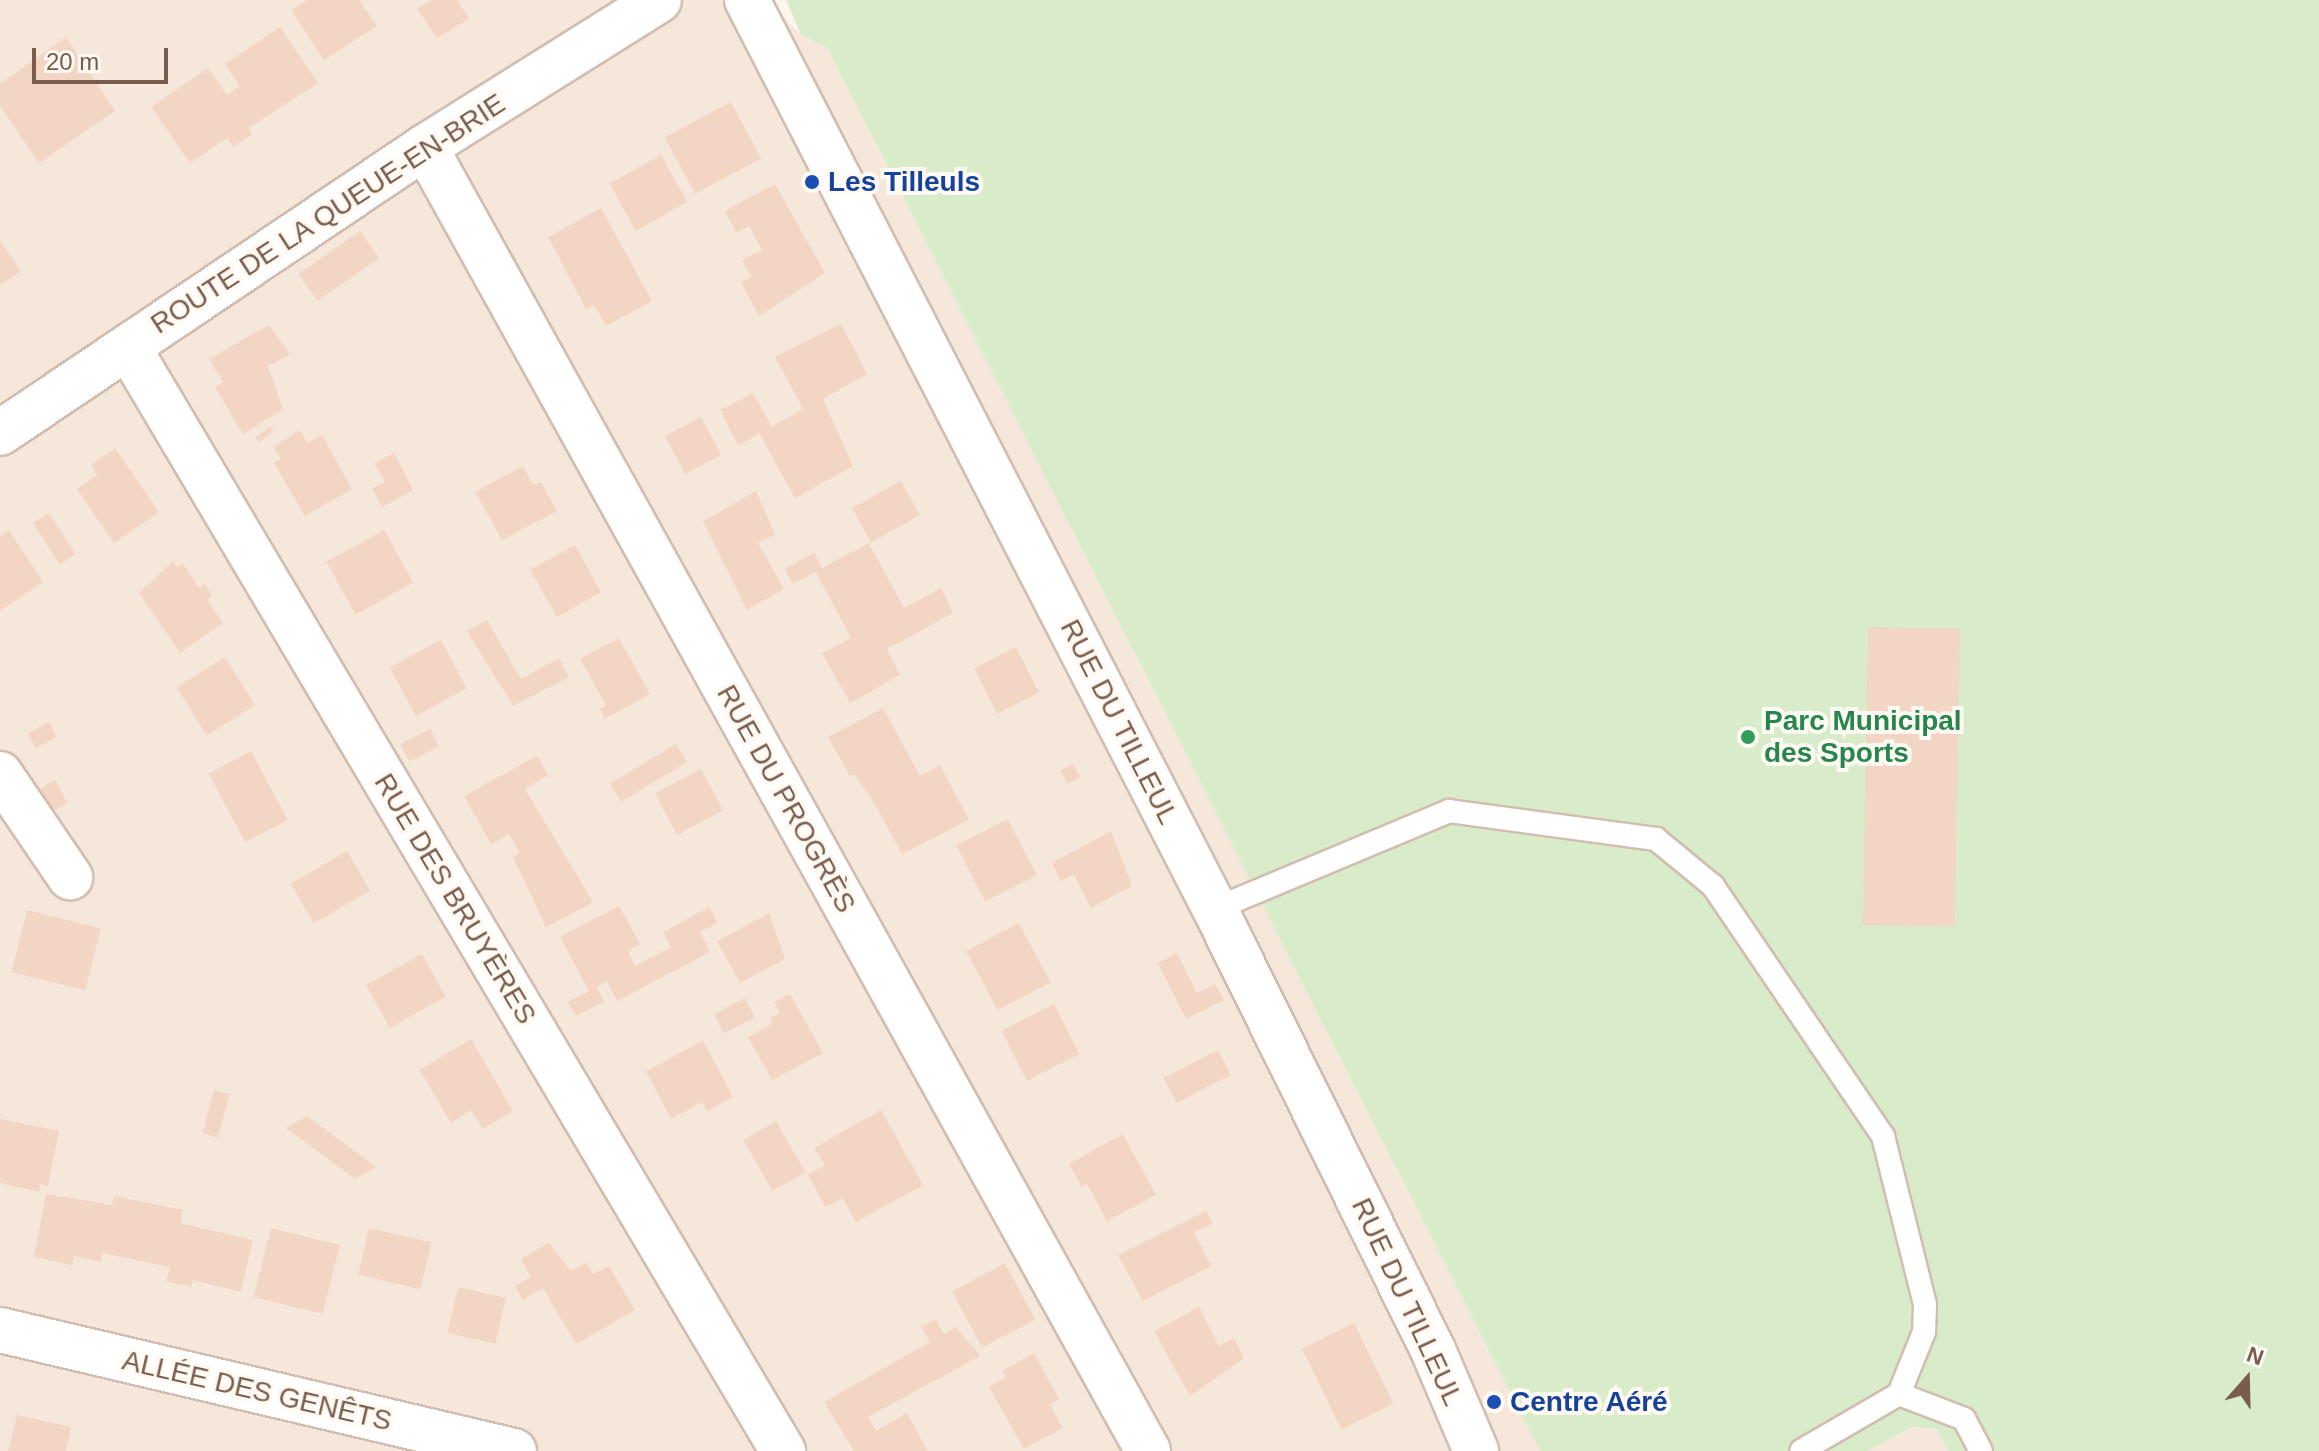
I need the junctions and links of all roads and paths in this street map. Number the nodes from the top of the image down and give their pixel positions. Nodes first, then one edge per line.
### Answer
1 (659, 0) edge
2 (747, 0) edge
3 (425, 147) junction
4 (128, 347) junction
5 (0, 433) edge
6 (0, 774) edge
7 (70, 877) dead end
8 (1215, 909) junction
9 (0, 1330) edge
10 (1899, 1394) junction
11 (514, 1451) edge
12 (783, 1451) edge
13 (1148, 1451) edge
14 (1476, 1451) edge
15 (1801, 1451) edge
16 (1981, 1451) edge

1 - 3 street, ROUTE DE LA QUEUE-EN-BRIE
2 - 8 street, RUE DU TILLEUL
3 - 4 street, ROUTE DE LA QUEUE-EN-BRIE
3 - 13 street, RUE DU PROGRÈS
4 - 5 street, ROUTE DE LA QUEUE-EN-BRIE
4 - 12 street, RUE DES BRUYÈRES
6 - 7 street
8 - 10 lane
8 - 14 street, RUE DU TILLEUL
9 - 11 street, ALLÉE DES GENÊTS
10 - 15 lane
10 - 16 lane

